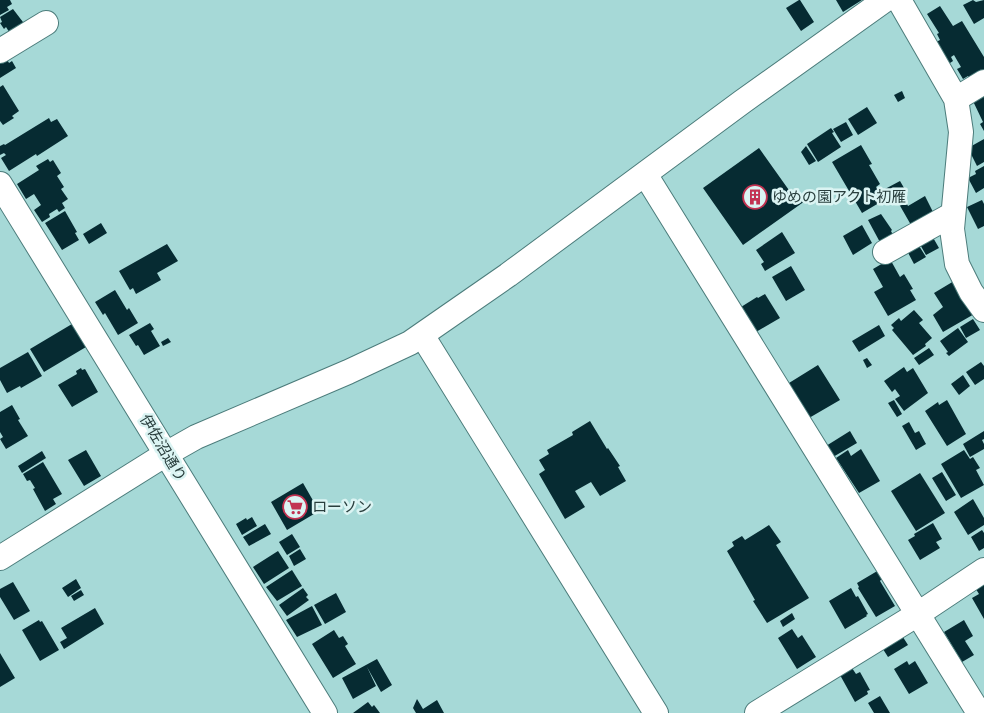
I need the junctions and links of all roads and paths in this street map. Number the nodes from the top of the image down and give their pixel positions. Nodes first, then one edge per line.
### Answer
1 (885, 0) edge
2 (899, 0) edge
3 (46, 22) dead end
4 (0, 51) edge
5 (984, 82) edge
6 (956, 99) junction
7 (645, 174) junction
8 (0, 184) edge
9 (953, 214) junction
10 (884, 252) dead end
11 (984, 310) edge
12 (422, 335) junction
13 (166, 454) junction
14 (0, 558) edge
15 (984, 570) edge
16 (918, 614) junction
17 (325, 713) edge
18 (656, 713) edge
19 (757, 713) edge
20 (979, 713) edge

1 - 7 street
2 - 6 street
3 - 4 street
5 - 6 street
6 - 9 street
7 - 12 street
7 - 16 street
8 - 13 street, 伊佐沼通り
9 - 10 street
9 - 11 street
12 - 13 street
12 - 18 street
13 - 14 street
13 - 17 street, 伊佐沼通り
15 - 16 street
16 - 19 street
16 - 20 street

